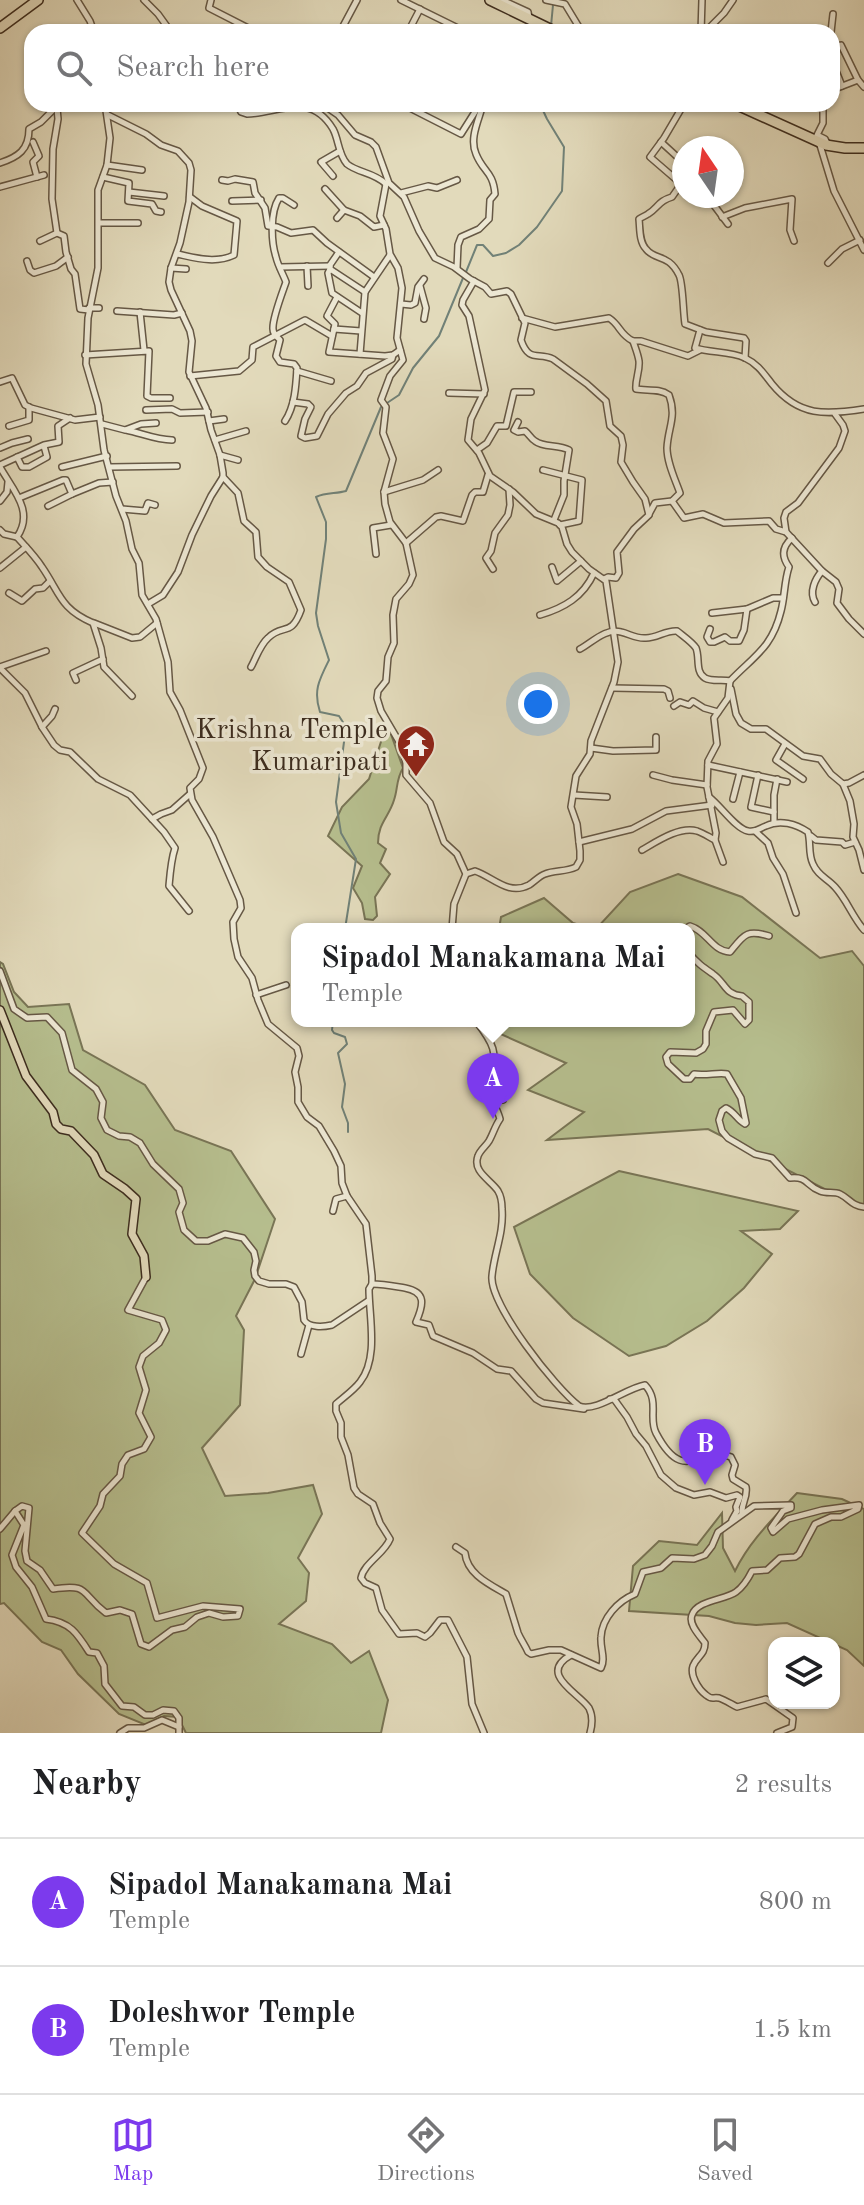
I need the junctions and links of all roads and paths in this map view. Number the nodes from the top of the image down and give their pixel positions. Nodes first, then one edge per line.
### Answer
1 (38, 0) edge
2 (77, 0) edge
3 (144, 0) edge
4 (211, 0) edge
5 (357, 0) edge
6 (401, 0) edge
7 (490, 0) edge
8 (502, 0) edge
9 (702, 0) edge
10 (733, 0) edge
11 (551, 1) edge
12 (420, 9) junction
13 (833, 14) dead end
14 (529, 19) junction
15 (91, 24) edge
16 (165, 24) edge
17 (240, 24) edge
18 (344, 24) edge
19 (412, 24) edge
20 (450, 24) edge
21 (539, 24) edge
22 (577, 24) edge
23 (703, 24) edge
24 (712, 24) edge
25 (832, 24) edge
26 (0, 28) edge
27 (840, 45) edge
28 (858, 80) junction
29 (840, 81) edge
30 (842, 86) joint
31 (864, 87) edge
32 (52, 112) edge
33 (58, 112) edge
34 (315, 112) edge
35 (334, 112) edge
36 (419, 112) edge
37 (476, 112) edge
38 (479, 112) edge
39 (679, 112) edge
40 (753, 112) edge
41 (823, 112) edge
42 (107, 114) joint
43 (33, 142) dead end
44 (661, 142) junction
45 (824, 143) junction
46 (864, 148) edge
47 (340, 151) junction
48 (672, 152) edge
49 (0, 163) edge
50 (107, 165) junction
51 (142, 170) dead end
52 (44, 175) dead end
53 (333, 176) dead end
54 (672, 176) edge
55 (37, 177) junction
56 (103, 177) junction
57 (222, 180) dead end
58 (457, 180) dead end
59 (388, 183) junction
60 (0, 187) edge
61 (325, 189) dead end
62 (129, 192) junction
63 (401, 193) junction
64 (164, 196) dead end
65 (189, 197) junction
66 (672, 197) edge
67 (261, 200) junction
68 (232, 201) dead end
69 (294, 205) dead end
70 (716, 208) edge
71 (344, 210) junction
72 (161, 212) dead end
73 (722, 217) junction
74 (337, 218) dead end
75 (99, 223) junction
76 (138, 223) dead end
77 (728, 224) dead end
78 (384, 225) junction
79 (273, 226) junction
80 (57, 233) junction
81 (860, 240) junction
82 (40, 241) dead end
83 (794, 241) dead end
84 (864, 250) edge
85 (339, 252) junction
86 (177, 254) junction
87 (390, 254) junction
88 (68, 257) junction
89 (27, 261) dead end
90 (828, 263) dead end
91 (307, 266) junction
92 (280, 267) junction
93 (171, 268) junction
94 (330, 268) junction
95 (186, 269) dead end
96 (457, 269) junction
97 (374, 277) junction
98 (472, 280) junction
99 (308, 286) dead end
100 (365, 292) junction
101 (337, 297) junction
102 (401, 304) junction
103 (99, 308) dead end
104 (89, 309) junction
105 (117, 311) dead end
106 (140, 312) junction
107 (182, 313) junction
108 (362, 313) junction
109 (522, 318) junction
110 (424, 319) dead end
111 (334, 329) junction
112 (700, 330) junction
113 (361, 331) junction
114 (275, 335) junction
115 (332, 336) junction
116 (633, 341) junction
117 (144, 350) junction
118 (400, 350) junction
119 (700, 350) junction
120 (360, 354) junction
121 (85, 355) junction
122 (393, 355) junction
123 (745, 358) junction
124 (297, 371) junction
125 (190, 376) junction
126 (331, 381) dead end
127 (0, 382) edge
128 (531, 392) dead end
129 (449, 393) dead end
130 (485, 394) junction
131 (170, 398) dead end
132 (293, 402) junction
133 (29, 407) junction
134 (864, 409) edge
135 (146, 410) dead end
136 (208, 412) junction
137 (835, 414) junction
138 (100, 417) junction
139 (70, 418) junction
140 (224, 419) dead end
141 (209, 421) junction
142 (285, 421) dead end
143 (518, 422) dead end
144 (156, 423) dead end
145 (102, 424) junction
146 (9, 426) dead end
147 (125, 430) junction
148 (246, 431) dead end
149 (28, 439) dead end
150 (172, 440) dead end
151 (215, 440) junction
152 (44, 445) junction
153 (0, 448) edge
154 (477, 450) junction
155 (220, 455) junction
156 (107, 456) junction
157 (17, 457) junction
158 (238, 460) dead end
159 (0, 466) edge
160 (177, 466) dead end
161 (62, 467) dead end
162 (110, 467) junction
163 (438, 470) dead end
164 (543, 470) dead end
165 (488, 474) junction
166 (565, 474) junction
167 (223, 477) junction
168 (8, 482) junction
169 (113, 482) junction
170 (509, 489) junction
171 (384, 492) junction
172 (72, 494) junction
173 (19, 498) junction
174 (0, 501) edge
175 (672, 501) junction
176 (155, 505) dead end
177 (48, 506) dead end
178 (122, 509) junction
179 (649, 515) junction
180 (554, 520) junction
181 (391, 525) junction
182 (560, 525) junction
183 (0, 530) edge
184 (786, 532) junction
185 (17, 537) junction
186 (792, 538) junction
187 (406, 543) junction
188 (26, 547) junction
189 (376, 554) dead end
190 (581, 561) junction
191 (552, 567) dead end
192 (0, 568) edge
193 (493, 569) dead end
194 (822, 571) junction
195 (594, 573) junction
196 (604, 579) junction
197 (50, 581) junction
198 (9, 593) dead end
199 (783, 598) junction
200 (815, 602) dead end
201 (148, 604) junction
202 (747, 609) junction
203 (712, 613) dead end
204 (540, 615) dead end
205 (93, 623) junction
206 (157, 623) junction
207 (710, 629) dead end
208 (614, 631) junction
209 (864, 634) edge
210 (580, 649) dead end
211 (46, 651) dead end
212 (103, 659) junction
213 (0, 667) edge
214 (251, 667) dead end
215 (76, 680) dead end
216 (730, 685) junction
217 (612, 688) junction
218 (132, 696) dead end
219 (670, 698) dead end
220 (674, 706) dead end
221 (55, 709) dead end
222 (718, 712) junction
223 (42, 727) junction
224 (656, 737) dead end
225 (785, 744) junction
226 (591, 748) junction
227 (708, 765) junction
228 (740, 772) junction
229 (653, 775) dead end
230 (758, 775) junction
231 (864, 775) edge
232 (777, 779) junction
233 (803, 779) dead end
234 (787, 782) dead end
235 (843, 784) junction
236 (707, 785) junction
237 (190, 794) junction
238 (574, 795) junction
239 (607, 797) dead end
240 (709, 797) junction
241 (733, 799) dead end
242 (718, 804) junction
243 (710, 805) junction
244 (774, 812) junction
245 (152, 819) junction
246 (774, 823) junction
247 (755, 831) junction
248 (810, 835) junction
249 (715, 840) junction
250 (579, 842) junction
251 (855, 842) junction
252 (642, 850) dead end
253 (723, 862) dead end
254 (864, 870) edge
255 (466, 874) junction
256 (189, 911) dead end
257 (796, 913) dead end
258 (452, 923) edge
259 (695, 928) edge
260 (864, 930) edge
261 (769, 936) dead end
262 (695, 961) edge
263 (0, 971) edge
264 (286, 985) dead end
265 (256, 995) junction
266 (0, 1010) edge
267 (480, 1027) edge
268 (495, 1061) junction
269 (503, 1100) dead end
270 (347, 1196) junction
271 (864, 1207) edge
272 (333, 1211) dead end
273 (146, 1277) joint
274 (372, 1284) junction
275 (369, 1300) junction
276 (309, 1325) junction
277 (301, 1354) dead end
278 (609, 1399) junction
279 (587, 1409) junction
280 (15, 1511) junction
281 (742, 1513) junction
282 (731, 1522) junction
283 (0, 1529) edge
284 (456, 1547) dead end
285 (571, 1655) junction
286 (133, 1729) junction
287 (179, 1730) edge
288 (120, 1733) edge
289 (149, 1733) edge
290 (484, 1733) edge
291 (590, 1733) edge
292 (777, 1733) edge

1 - 26 highway
2 - 15 street
3 - 16 street
4 - 17 street
5 - 18 street
6 - 12 street
7 - 14 highway
8 - 14 street
9 - 23 street
10 - 24 street
11 - 22 street
12 - 19 street
12 - 20 street
13 - 25 street
14 - 21 highway
27 - 28 street
28 - 30 street
28 - 31 street
29 - 30 street
32 - 49 street
33 - 80 street
34 - 47 street
35 - 59 street
36 - 37 street
38 - 96 street
39 - 44 street
40 - 45 highway
41 - 45 street
42 - 50 street
42 - 65 street
43 - 55 street
44 - 48 street
44 - 54 street
45 - 46 highway
45 - 81 street
47 - 53 street
47 - 59 street
50 - 51 street
50 - 56 street
52 - 55 street
55 - 60 street
56 - 62 street
56 - 75 street
57 - 67 street
58 - 63 street
59 - 63 street
59 - 78 street
61 - 71 street
62 - 64 street
62 - 72 street
63 - 96 street
65 - 86 street
65 - 86 street
66 - 112 street
67 - 68 street
67 - 79 street
69 - 79 street
70 - 73 street
71 - 74 street
71 - 78 street
73 - 77 street
73 - 83 street
75 - 76 street
75 - 104 street
78 - 87 street
79 - 85 street
79 - 92 street
80 - 82 street
80 - 88 street
81 - 84 street
81 - 90 street
85 - 94 street
85 - 97 street
86 - 93 street
87 - 97 street
87 - 102 street
88 - 89 street
88 - 104 street
91 - 92 street
91 - 94 street
91 - 99 street
92 - 114 street
93 - 95 street
93 - 107 street
94 - 100 street
94 - 101 street
96 - 98 street
97 - 100 street
98 - 109 street
98 - 130 street
100 - 108 street
101 - 108 street
101 - 111 street
102 - 110 street
102 - 118 street
103 - 104 street
104 - 121 street
105 - 106 street
106 - 107 street
106 - 117 street
107 - 125 street
108 - 113 street
109 - 116 street
109 - 179 street
111 - 113 street
111 - 115 street
112 - 119 street
112 - 123 street
113 - 120 street
114 - 115 street
114 - 124 street
114 - 125 street
115 - 120 street
116 - 119 street
116 - 175 street
117 - 121 street
117 - 131 street
118 - 122 street
118 - 171 street
119 - 123 street
120 - 122 street
121 - 138 street
122 - 132 street
123 - 137 street
124 - 126 street
124 - 132 street
125 - 136 street
127 - 133 street
128 - 154 street
129 - 130 street
130 - 154 street
132 - 142 street
133 - 139 street
133 - 146 street
134 - 137 street
135 - 136 street
136 - 141 street
137 - 184 street
138 - 139 street
138 - 145 street
139 - 152 street
140 - 141 street
141 - 151 street
143 - 166 street
144 - 147 street
145 - 147 street
145 - 156 street
147 - 150 street
148 - 151 street
149 - 153 street
151 - 155 street
152 - 157 street
152 - 157 street
154 - 165 street
155 - 158 street
155 - 167 street
156 - 161 street
156 - 162 street
157 - 159 street
159 - 168 street
160 - 162 street
162 - 169 street
163 - 171 street
164 - 166 street
165 - 170 street
165 - 187 street
166 - 180 street
166 - 182 street
167 - 201 street
167 - 214 street
168 - 173 street
168 - 174 street
169 - 172 street
169 - 178 street
170 - 180 street
170 - 193 street
171 - 181 street
172 - 173 street
172 - 177 street
173 - 185 street
175 - 179 street
175 - 184 street
176 - 178 street
178 - 201 street
179 - 196 street
180 - 182 street
181 - 187 street
181 - 189 street
182 - 190 street
183 - 185 street
184 - 186 street
185 - 188 street
186 - 194 street
186 - 199 street
187 - 255 street
188 - 192 street
188 - 197 street
190 - 191 street
190 - 195 street
194 - 200 street
194 - 209 street
195 - 196 street
195 - 204 street
196 - 208 street
197 - 198 street
197 - 205 street
199 - 202 street
199 - 216 street
201 - 206 street
202 - 203 street
202 - 207 street
205 - 206 street
205 - 212 street
206 - 237 street
208 - 210 street
208 - 216 street
208 - 217 street
211 - 213 street
212 - 215 street
212 - 218 street
213 - 223 street
216 - 222 street
216 - 225 street
217 - 219 street
217 - 226 street
220 - 222 street
221 - 223 street
222 - 227 street
223 - 245 street
224 - 226 street
225 - 233 street
225 - 235 street
226 - 238 street
227 - 228 street
227 - 236 street
228 - 230 street
228 - 241 street
229 - 236 street
230 - 232 street
230 - 244 street
231 - 235 street
232 - 234 street
232 - 244 street
235 - 251 street
236 - 240 street
237 - 245 street
237 - 265 street
238 - 239 street
238 - 250 street
240 - 242 street
240 - 243 street
242 - 243 street
242 - 247 street
243 - 249 street
243 - 250 street
244 - 246 street
245 - 256 street
246 - 247 street
246 - 248 street
247 - 257 street
248 - 251 street
248 - 260 street
249 - 252 street
249 - 253 street
250 - 255 street
251 - 254 street
255 - 258 street
259 - 261 street
262 - 271 street
263 - 276 street
264 - 265 street
265 - 270 street
266 - 273 main road
267 - 268 street
268 - 269 street
268 - 279 street
270 - 272 street
270 - 274 street
273 - 280 street
274 - 275 street
274 - 279 street
275 - 276 street
275 - 290 street
276 - 277 street
278 - 279 street
278 - 281 street
278 - 282 street
280 - 283 street
280 - 287 street
281 - 282 street
281 - 292 street
282 - 285 street
284 - 285 street
285 - 291 street
286 - 287 street
286 - 288 street
286 - 289 street

